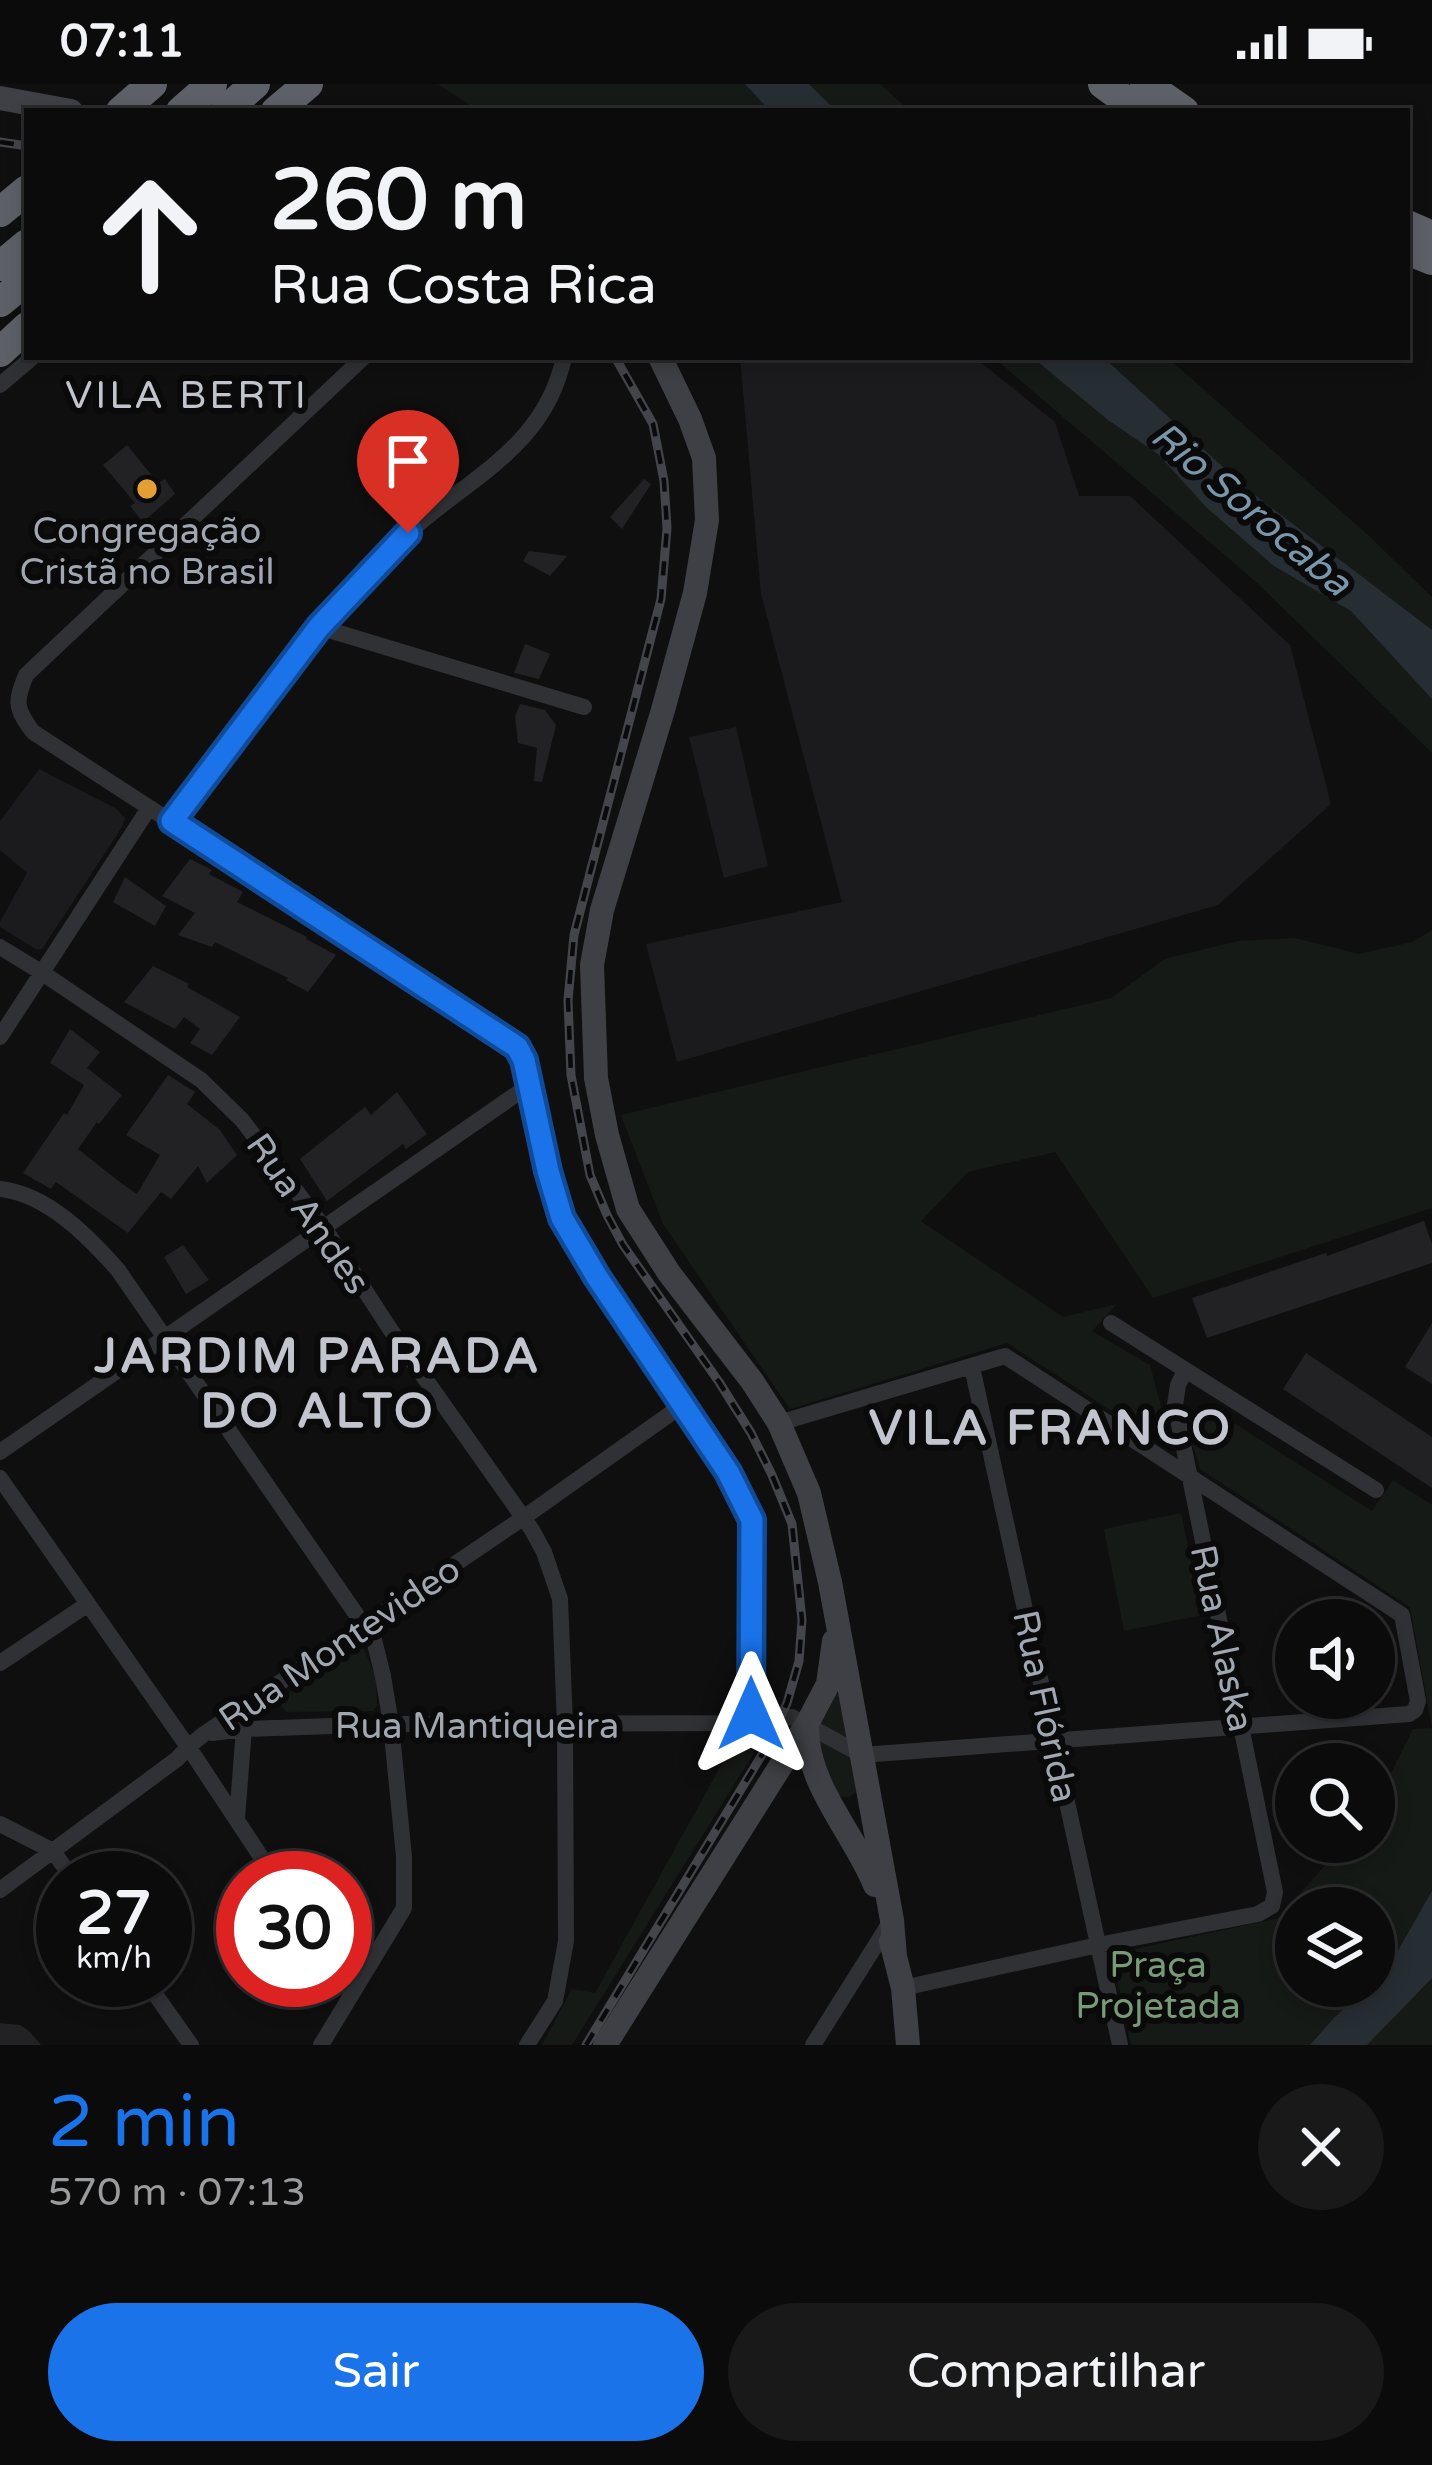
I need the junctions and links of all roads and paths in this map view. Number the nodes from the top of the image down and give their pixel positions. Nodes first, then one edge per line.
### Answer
1 (152, 84) edge
2 (212, 84) edge
3 (255, 84) edge
4 (308, 84) edge
5 (1103, 84) edge
6 (1145, 84) edge
7 (0, 98) edge
8 (54, 108) edge
9 (124, 108) edge
10 (184, 108) edge
11 (228, 108) edge
12 (280, 108) edge
13 (1136, 108) edge
14 (1180, 108) edge
15 (24, 192) edge
16 (0, 212) edge
17 (24, 246) edge
18 (0, 266) edge
19 (24, 282) edge
20 (0, 302) edge
21 (24, 327) edge
22 (0, 352) edge
23 (29, 360) edge
24 (361, 360) edge
25 (563, 360) edge
26 (661, 360) edge
27 (0, 385) edge
28 (319, 627) junction
29 (584, 707) dead end
30 (149, 808) junction
31 (172, 821) junction
32 (0, 947) edge
33 (41, 972) junction
34 (0, 1037) edge
35 (528, 1086) junction
36 (0, 1189) edge
37 (325, 1229) junction
38 (1111, 1324) dead end
39 (165, 1338) junction
40 (972, 1367) junction
41 (1186, 1371) junction
42 (684, 1404) junction
43 (779, 1424) junction
44 (0, 1452) edge
45 (0, 1478) edge
46 (1190, 1479) junction
47 (1376, 1490) dead end
48 (524, 1518) junction
49 (88, 1604) junction
50 (837, 1621) junction
51 (365, 1627) junction
52 (0, 1663) edge
53 (751, 1723) junction
54 (391, 1724) junction
55 (807, 1724) junction
56 (566, 1725) junction
57 (1241, 1728) junction
58 (244, 1729) junction
59 (204, 1734) junction
60 (1054, 1742) junction
61 (188, 1747) junction
62 (862, 1755) junction
63 (867, 1786) junction
64 (827, 1797) junction
65 (237, 1819) junction
66 (0, 1824) edge
67 (53, 1851) joint
68 (258, 1851) edge
69 (36, 1864) edge
70 (0, 1890) edge
71 (889, 1924) junction
72 (1099, 1945) junction
73 (372, 1962) edge
74 (903, 1988) junction
75 (164, 2007) edge
76 (346, 2007) edge
77 (191, 2045) edge
78 (321, 2045) edge
79 (527, 2045) edge
80 (605, 2045) edge
81 (813, 2045) edge
82 (908, 2045) edge
83 (1120, 2045) edge

1 - 9 highway
2 - 10 highway
3 - 11 highway
4 - 12 highway
5 - 13 highway
6 - 14 highway
7 - 8 main road
15 - 16 highway
17 - 18 highway
19 - 20 highway
21 - 22 highway
23 - 27 street
24 - 30 street
25 - 28 street
26 - 43 main road
28 - 29 street
28 - 31 street
30 - 31 street
30 - 33 street
31 - 35 street
32 - 33 street, Rua Andes
33 - 34 street
33 - 37 street, Rua Andes
35 - 37 street
35 - 42 street
36 - 39 street
37 - 39 street
37 - 48 street, Rua Andes
38 - 41 street
39 - 44 street
39 - 51 street
40 - 43 street
40 - 46 street
40 - 60 street, Rua Flórida
41 - 46 street, Rua Alaska
41 - 47 street
42 - 48 street, Rua Montevideo
42 - 53 street
43 - 50 main road
45 - 49 street
46 - 57 street, Rua Alaska
46 - 57 street
48 - 51 street, Rua Montevideo
48 - 56 street, Rua Andes
49 - 52 street
49 - 61 street
50 - 55 main road
50 - 62 main road
51 - 54 street
51 - 59 street, Rua Montevideo
53 - 55 street, Rua Mantiqueira
53 - 56 street, Rua Mantiqueira
54 - 56 street, Rua Mantiqueira
54 - 58 street, Rua Mantiqueira
54 - 73 street
55 - 62 street
55 - 64 main road
55 - 80 main road
56 - 79 street, Rua Andes
57 - 60 street
57 - 72 street, Rua Alaska
58 - 59 street, Rua Mantiqueira
58 - 65 street
59 - 61 street, Rua Montevideo
60 - 62 street
60 - 72 street, Rua Flórida
61 - 65 street
61 - 67 street, Rua Montevideo
62 - 63 main road
63 - 64 main road
63 - 71 main road
64 - 71 main road
65 - 68 street
66 - 67 street
69 - 70 street, Rua Montevideo
71 - 74 main road
71 - 81 street
72 - 74 street
72 - 83 street, Rua Flórida
74 - 82 main road
75 - 77 street
76 - 78 street

